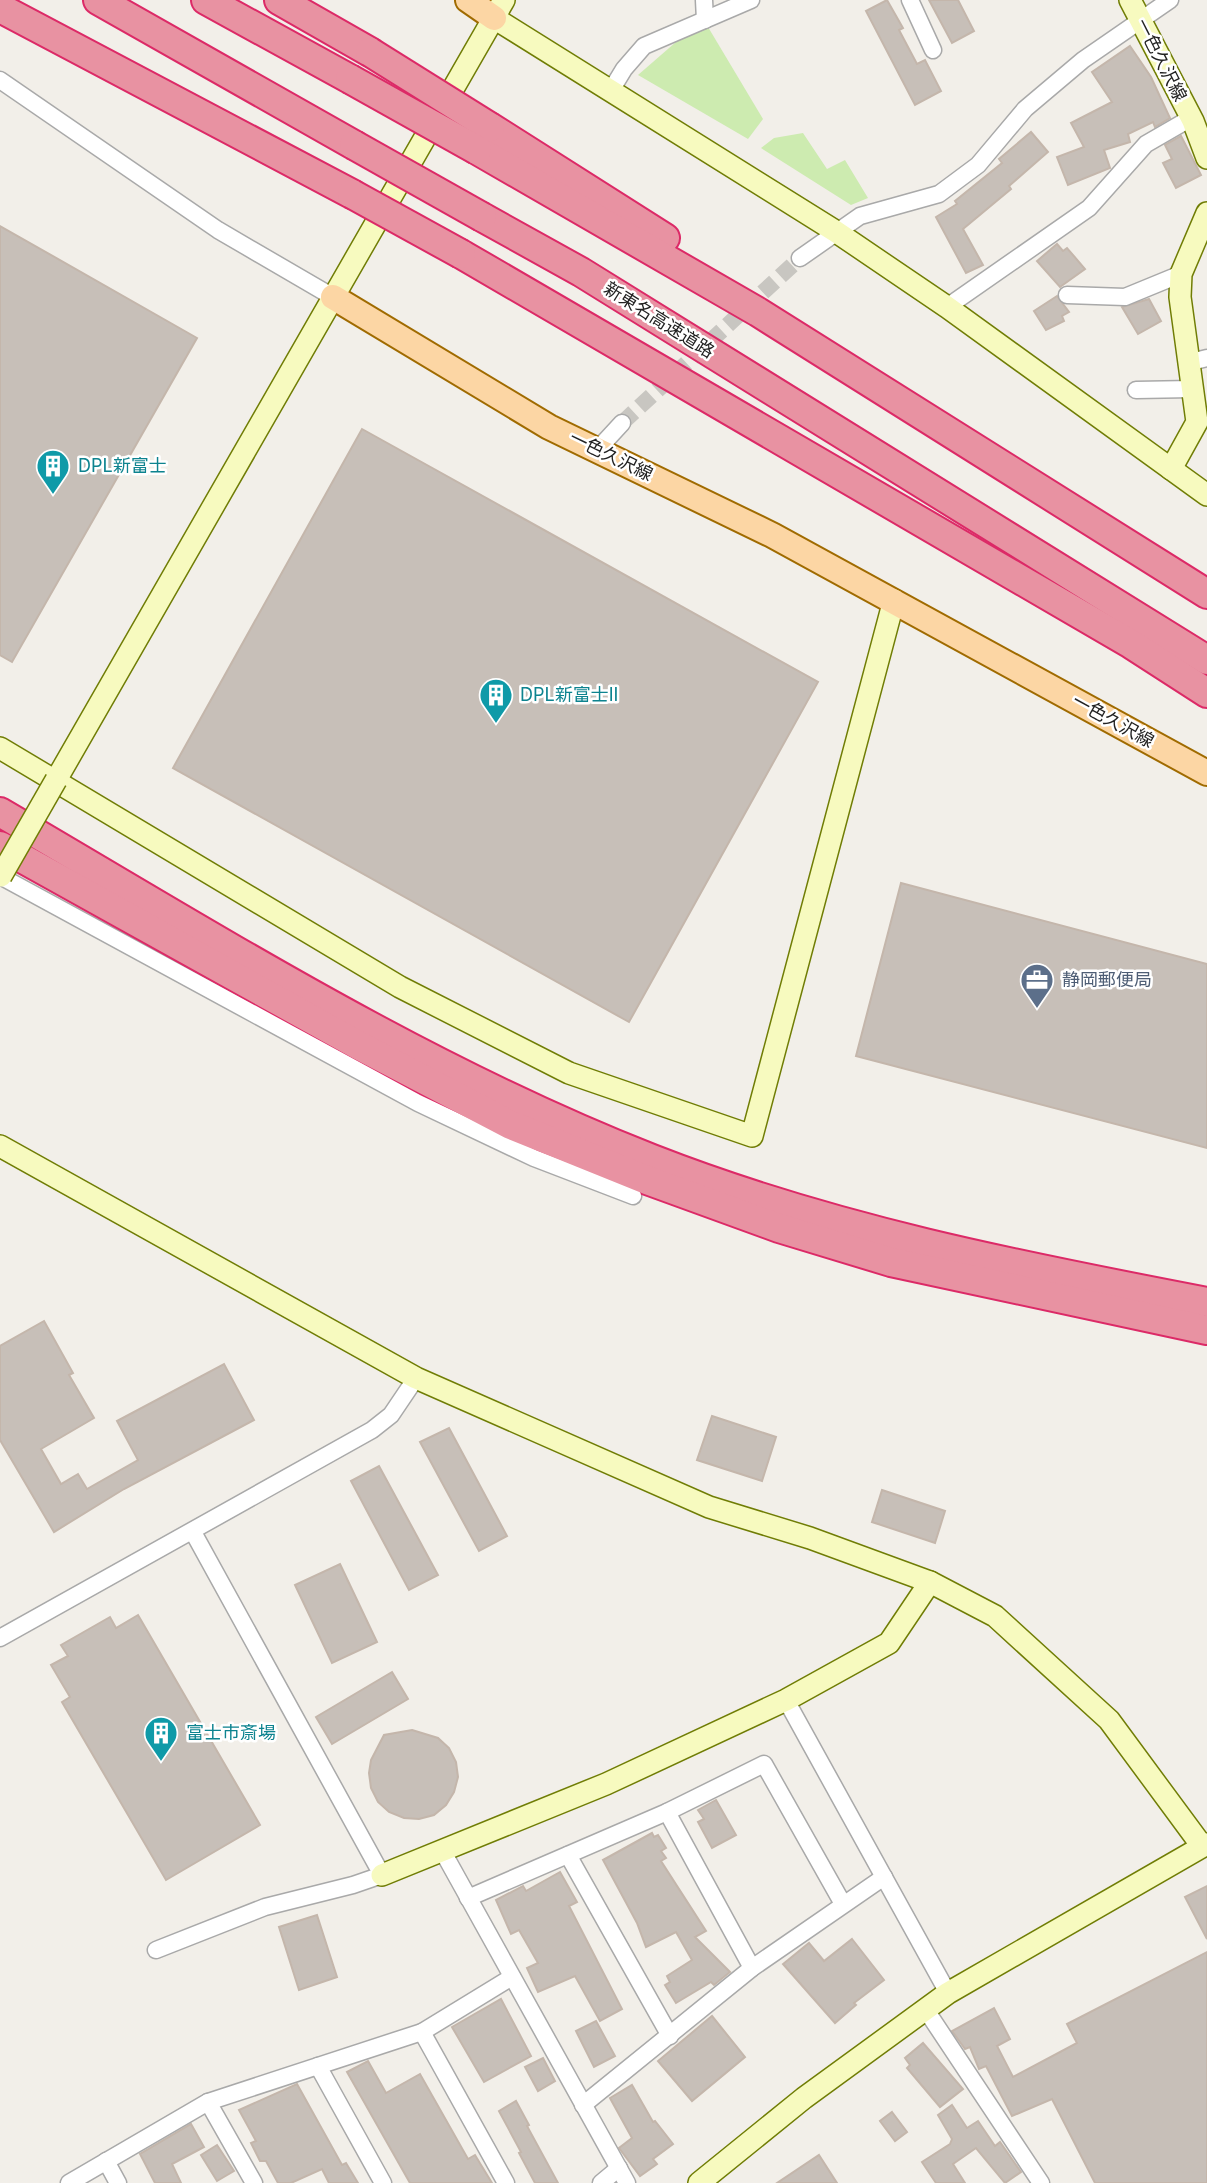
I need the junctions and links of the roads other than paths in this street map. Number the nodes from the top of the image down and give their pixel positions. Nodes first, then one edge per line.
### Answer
1 (98, 0) edge
2 (206, 0) edge
3 (279, 0) edge
4 (468, 0) edge
5 (704, 0) edge
6 (751, 0) edge
7 (910, 0) edge
8 (1130, 0) edge
9 (1170, 0) edge
10 (0, 8) edge
11 (499, 9) edge
12 (705, 20) junction
13 (1141, 22) junction
14 (933, 50) dead end
15 (0, 80) edge
16 (610, 92) junction
17 (1191, 118) junction
18 (483, 138) junction
19 (1207, 158) edge
20 (1207, 213) edge
21 (835, 231) junction
22 (800, 258) tunnel mouth
23 (1181, 274) junction
24 (1067, 295) dead end
25 (334, 298) junction
26 (947, 307) junction
27 (1197, 360) edge
28 (1192, 388) junction
29 (1136, 390) dead end
30 (622, 423) tunnel mouth
31 (598, 449) junction
32 (1171, 469) junction
33 (1207, 495) edge
34 (1207, 594) edge
35 (894, 600) junction
36 (1207, 660) edge
37 (1207, 693) edge
38 (0, 748) edge
39 (1207, 773) edge
40 (57, 780) junction
41 (0, 812) edge
42 (0, 846) edge
43 (0, 877) edge
44 (0, 1146) edge
45 (633, 1196) dead end
46 (1207, 1301) edge
47 (1207, 1331) edge
48 (416, 1378) junction
49 (193, 1532) junction
50 (930, 1582) junction
51 (0, 1638) edge
52 (786, 1700) junction
53 (667, 1812) junction
54 (1204, 1845) edge
55 (443, 1852) junction
56 (568, 1855) junction
57 (382, 1875) junction
58 (884, 1877) junction
59 (468, 1898) junction
60 (843, 1904) junction
61 (156, 1950) dead end
62 (752, 1968) junction
63 (512, 1978) junction
64 (948, 1993) junction
65 (926, 2010) junction
66 (422, 2032) junction
67 (670, 2036) junction
68 (318, 2066) junction
69 (208, 2102) junction
70 (583, 2105) junction
71 (106, 2161) junction
72 (619, 2168) junction
73 (69, 2183) edge
74 (118, 2183) edge
75 (254, 2183) edge
76 (383, 2183) edge
77 (506, 2183) edge
78 (601, 2183) edge
79 (627, 2183) edge
80 (699, 2183) edge
81 (1041, 2183) edge

1 - 36 highway, 新東名高速道路, bridge
2 - 18 highway, bridge
3 - 18 highway, bridge
4 - 11 main road
5 - 12 street
6 - 12 street
7 - 14 street
8 - 13 street, 一色久沢線
9 - 13 street
10 - 37 highway, bridge
11 - 16 street
11 - 25 street
12 - 16 street
13 - 17 street, 一色久沢線
13 - 21 street
15 - 25 street
16 - 21 street
17 - 19 street, 一色久沢線
17 - 26 street
18 - 34 highway
20 - 23 street
21 - 22 street
21 - 26 street
23 - 24 street
23 - 27 street
25 - 31 main road, 一色久沢線
25 - 40 street
26 - 32 street
27 - 28 street
28 - 29 street
28 - 32 street
30 - 31 street
31 - 35 main road, 一色久沢線
32 - 33 street
35 - 39 main road, 一色久沢線
35 - 40 street
38 - 40 street
40 - 43 street, bridge
41 - 46 highway
42 - 47 highway
43 - 45 street
44 - 48 street
48 - 49 street
48 - 50 street
49 - 51 street
49 - 57 street
50 - 52 street
50 - 54 street
52 - 55 street
52 - 58 street
53 - 56 street
53 - 60 street
53 - 62 street
54 - 64 street
55 - 57 street
55 - 59 street
56 - 59 street
56 - 67 street
57 - 61 street
58 - 60 street
58 - 64 street
59 - 63 street
60 - 62 street
62 - 67 street
63 - 66 street
63 - 70 street
64 - 65 street
65 - 80 street
65 - 81 street
66 - 68 street
66 - 77 street
67 - 70 street
68 - 69 street
68 - 76 street
69 - 71 street
69 - 75 street
70 - 72 street
71 - 73 street
71 - 74 street
72 - 78 street
72 - 79 street

